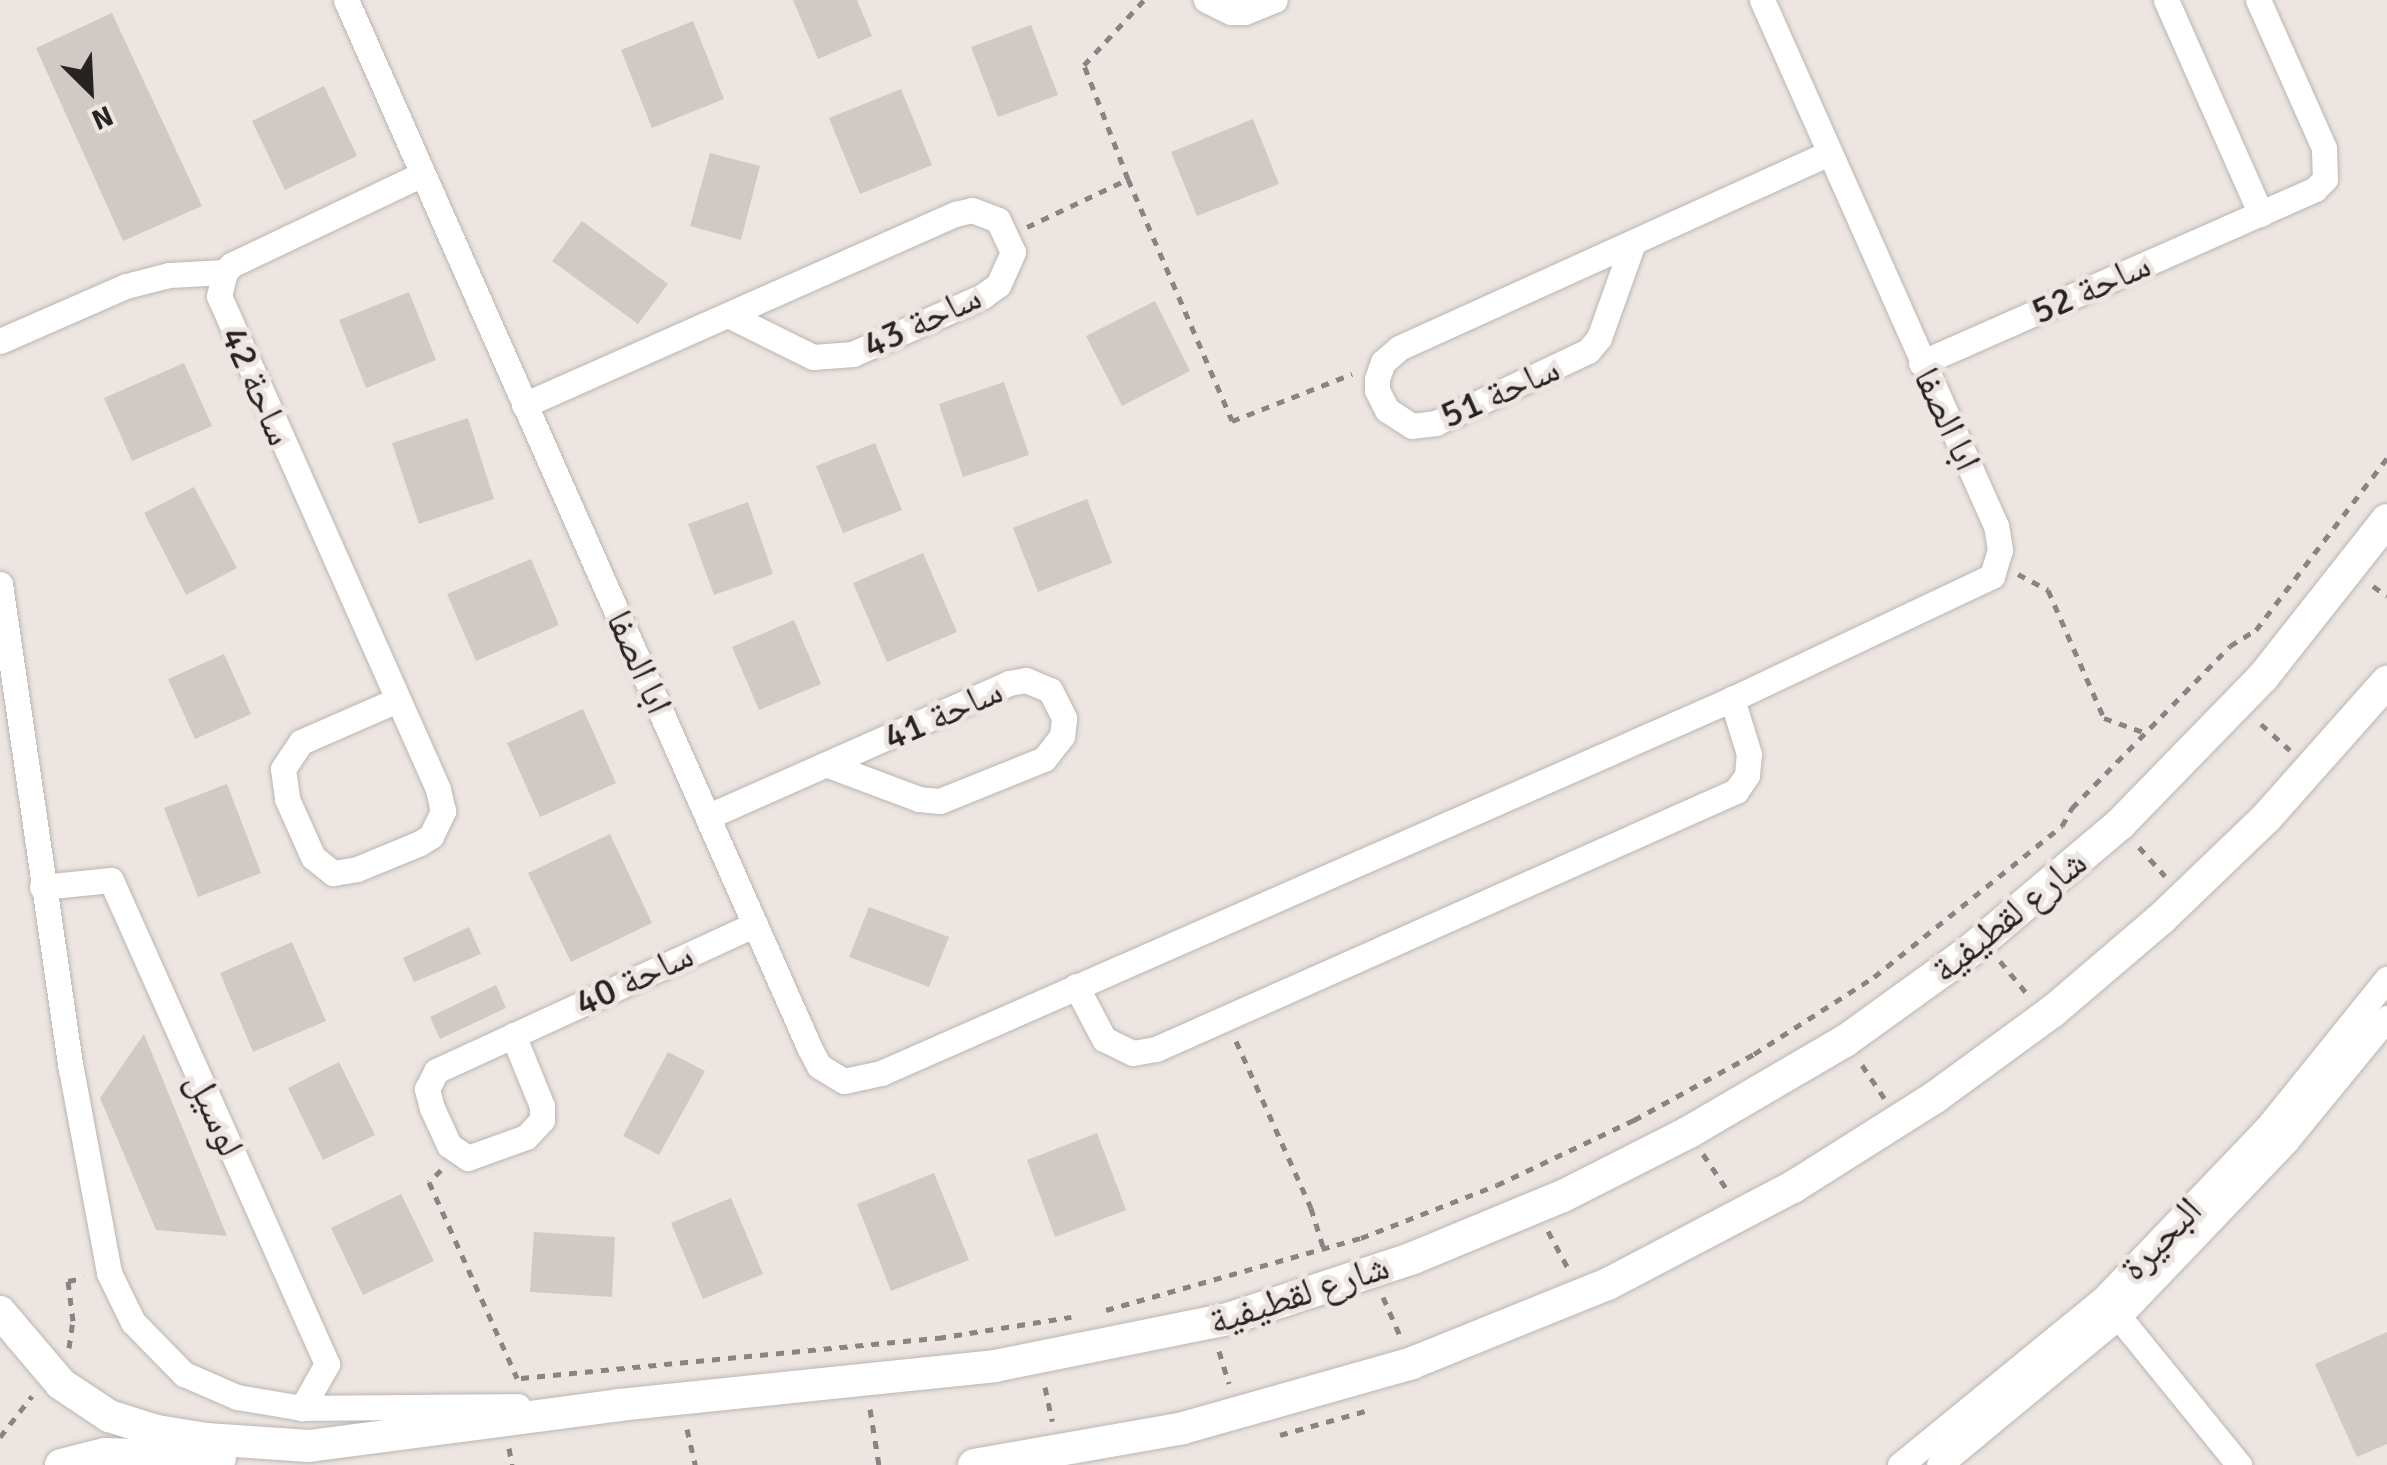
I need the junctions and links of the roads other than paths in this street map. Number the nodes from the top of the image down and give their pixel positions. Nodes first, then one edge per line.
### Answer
1 (346, 0) edge
2 (1206, 0) edge
3 (1275, 0) edge
4 (1762, 0) edge
5 (2166, 0) edge
6 (2258, 0) edge
7 (1828, 153) junction
8 (422, 174) junction
9 (2261, 214) junction
10 (1633, 243) junction
11 (224, 272) junction
12 (730, 316) junction
13 (0, 341) edge
14 (1922, 362) junction
15 (524, 405) junction
16 (2387, 520) edge
17 (0, 584) edge
18 (2387, 682) edge
19 (1732, 699) junction
20 (397, 700) junction
21 (828, 765) junction
22 (708, 816) junction
23 (42, 887) junction
24 (755, 924) junction
25 (2387, 979) edge
26 (1076, 986) junction
27 (2387, 1018) edge
28 (513, 1035) junction
29 (2332, 1069) junction
30 (2111, 1307) junction
31 (0, 1312) edge
32 (619, 1405) junction
33 (302, 1408) junction
34 (309, 1446) junction
35 (61, 1465) edge
36 (974, 1465) edge
37 (1900, 1465) edge
38 (1940, 1465) edge
39 (2239, 1465) edge

1 - 8 street, ابا الصفا
2 - 3 street
4 - 7 street, ابا الصفا
5 - 9 street
6 - 9 street, ساحة 52
7 - 10 street
7 - 14 street, ابا الصفا
8 - 11 street, ساحة 42
8 - 15 street, ابا الصفا
9 - 14 street, ساحة 52
10 - 10 street, ساحة 51
11 - 13 street
11 - 20 street, ساحة 42
12 - 12 street, ساحة 43
12 - 15 street, ساحة 43
14 - 19 street, ابا الصفا
15 - 22 street, ابا الصفا
16 - 32 street, شارع لقطيفية
17 - 23 street
18 - 36 street
19 - 26 street, ابا الصفا
19 - 26 street
20 - 20 street, ساحة 42
21 - 21 street, ساحة 41
21 - 22 street, ساحة 41
22 - 24 street, ابا الصفا
23 - 33 street
23 - 33 street, لوسيل
24 - 26 street, ابا الصفا
24 - 28 street, ساحة 40
25 - 29 street, البحيرة
27 - 29 street, البحيرة
28 - 28 street, ساحة 40
29 - 30 street, البحيرة
30 - 37 street, البحيرة
30 - 38 street, البحيرة
30 - 39 street
31 - 34 street, شارع لقطيفية
32 - 33 street
32 - 34 street, شارع لقطيفية
34 - 35 street

